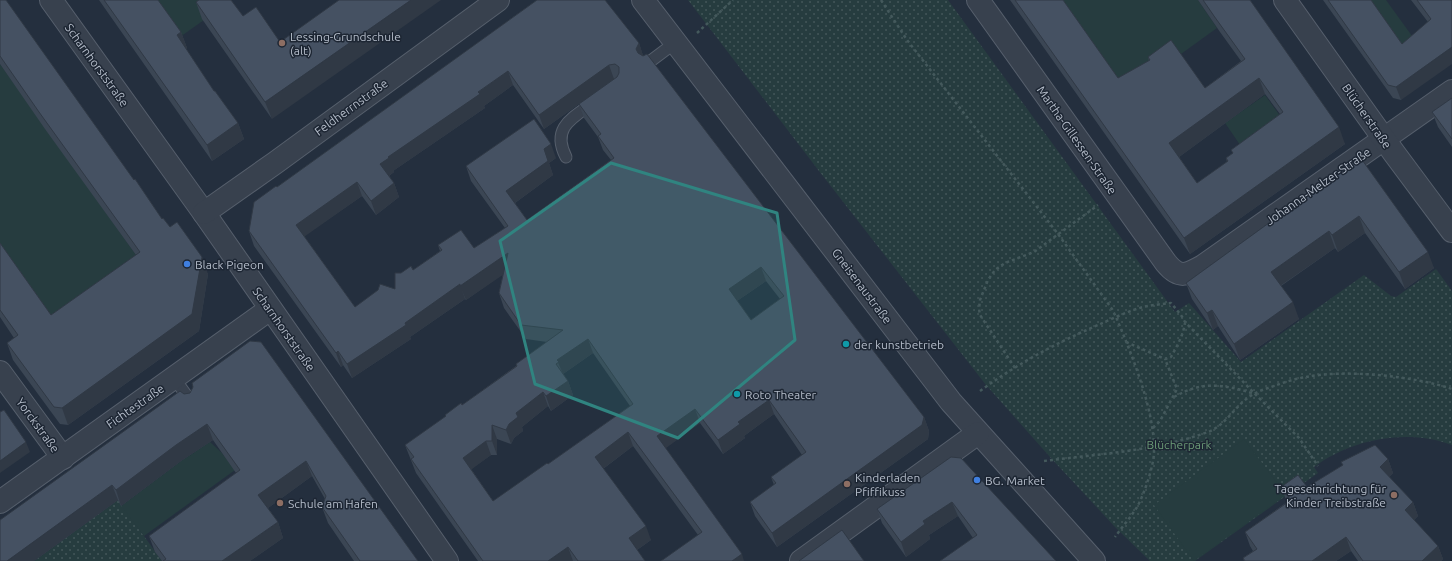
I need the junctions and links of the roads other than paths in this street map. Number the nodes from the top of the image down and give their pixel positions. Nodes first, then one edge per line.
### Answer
1 (51, 0) edge
2 (498, 0) edge
3 (643, 0) edge
4 (978, 0) edge
5 (1285, 0) edge
6 (677, 44) junction
7 (648, 63) edge
8 (1452, 91) edge
9 (602, 97) edge
10 (1384, 140) junction
11 (566, 156) dead end
12 (204, 213) junction
13 (1452, 231) edge
14 (1181, 274) joint
15 (270, 309) junction
16 (0, 372) edge
17 (174, 378) junction
18 (192, 403) edge
19 (978, 433) junction
20 (63, 458) junction
21 (0, 502) edge
22 (447, 561) edge
23 (800, 561) edge
24 (1094, 561) edge

1 - 12 street, Scharnhorststraße
2 - 12 street, Feldherrnstraße
3 - 6 street, Gneisenaustraße
4 - 14 street, Martha-Gillessen-Straße
5 - 10 street, Blücherstraße
6 - 7 lane
6 - 19 street, Gneisenaustraße
8 - 10 street, Johanna-Melzer-Straße
9 - 11 lane
10 - 13 street, Blücherstraße
10 - 14 street, Johanna-Melzer-Straße
12 - 15 street, Scharnhorststraße
15 - 17 street, Fichtestraße
15 - 22 street, Scharnhorststraße
16 - 20 street, Yorckstraße
17 - 18 lane
17 - 20 street, Fichtestraße
19 - 23 street
19 - 24 street, Gneisenaustraße
20 - 21 street, Fichtestraße

